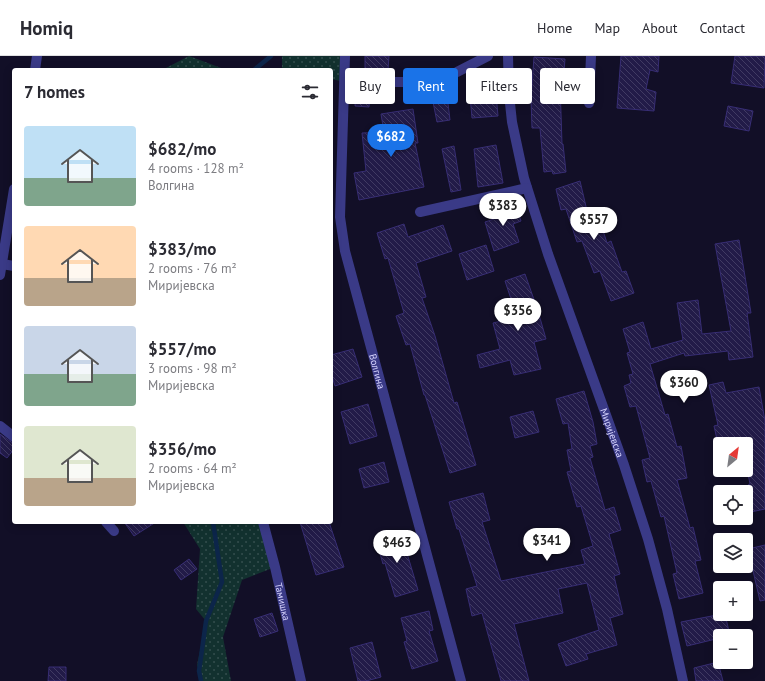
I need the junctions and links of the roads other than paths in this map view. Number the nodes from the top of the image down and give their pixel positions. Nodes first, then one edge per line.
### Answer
1 (37, 56) edge
2 (345, 56) edge
3 (488, 56) edge
4 (508, 56) edge
5 (592, 56) edge
6 (35, 68) edge
7 (345, 68) edge
8 (591, 68) edge
9 (345, 82) edge
10 (395, 82) edge
11 (527, 188) junction
12 (12, 201) edge
13 (420, 212) dead end
14 (335, 217) edge
15 (12, 266) edge
16 (1, 269) edge
17 (0, 426) edge
18 (12, 435) edge
19 (108, 524) edge
20 (264, 524) edge
21 (114, 531) dead end
22 (301, 681) edge
23 (460, 681) edge
24 (683, 681) edge

1 - 6 street
2 - 7 street, Волгина
3 - 10 street
4 - 11 street, Миријевска
5 - 8 street
9 - 14 street, Волгина
11 - 13 street
11 - 24 street, Миријевска
12 - 16 street
14 - 23 street, Волгина
15 - 16 street
17 - 18 street
19 - 21 street
20 - 22 street, Тамишка

